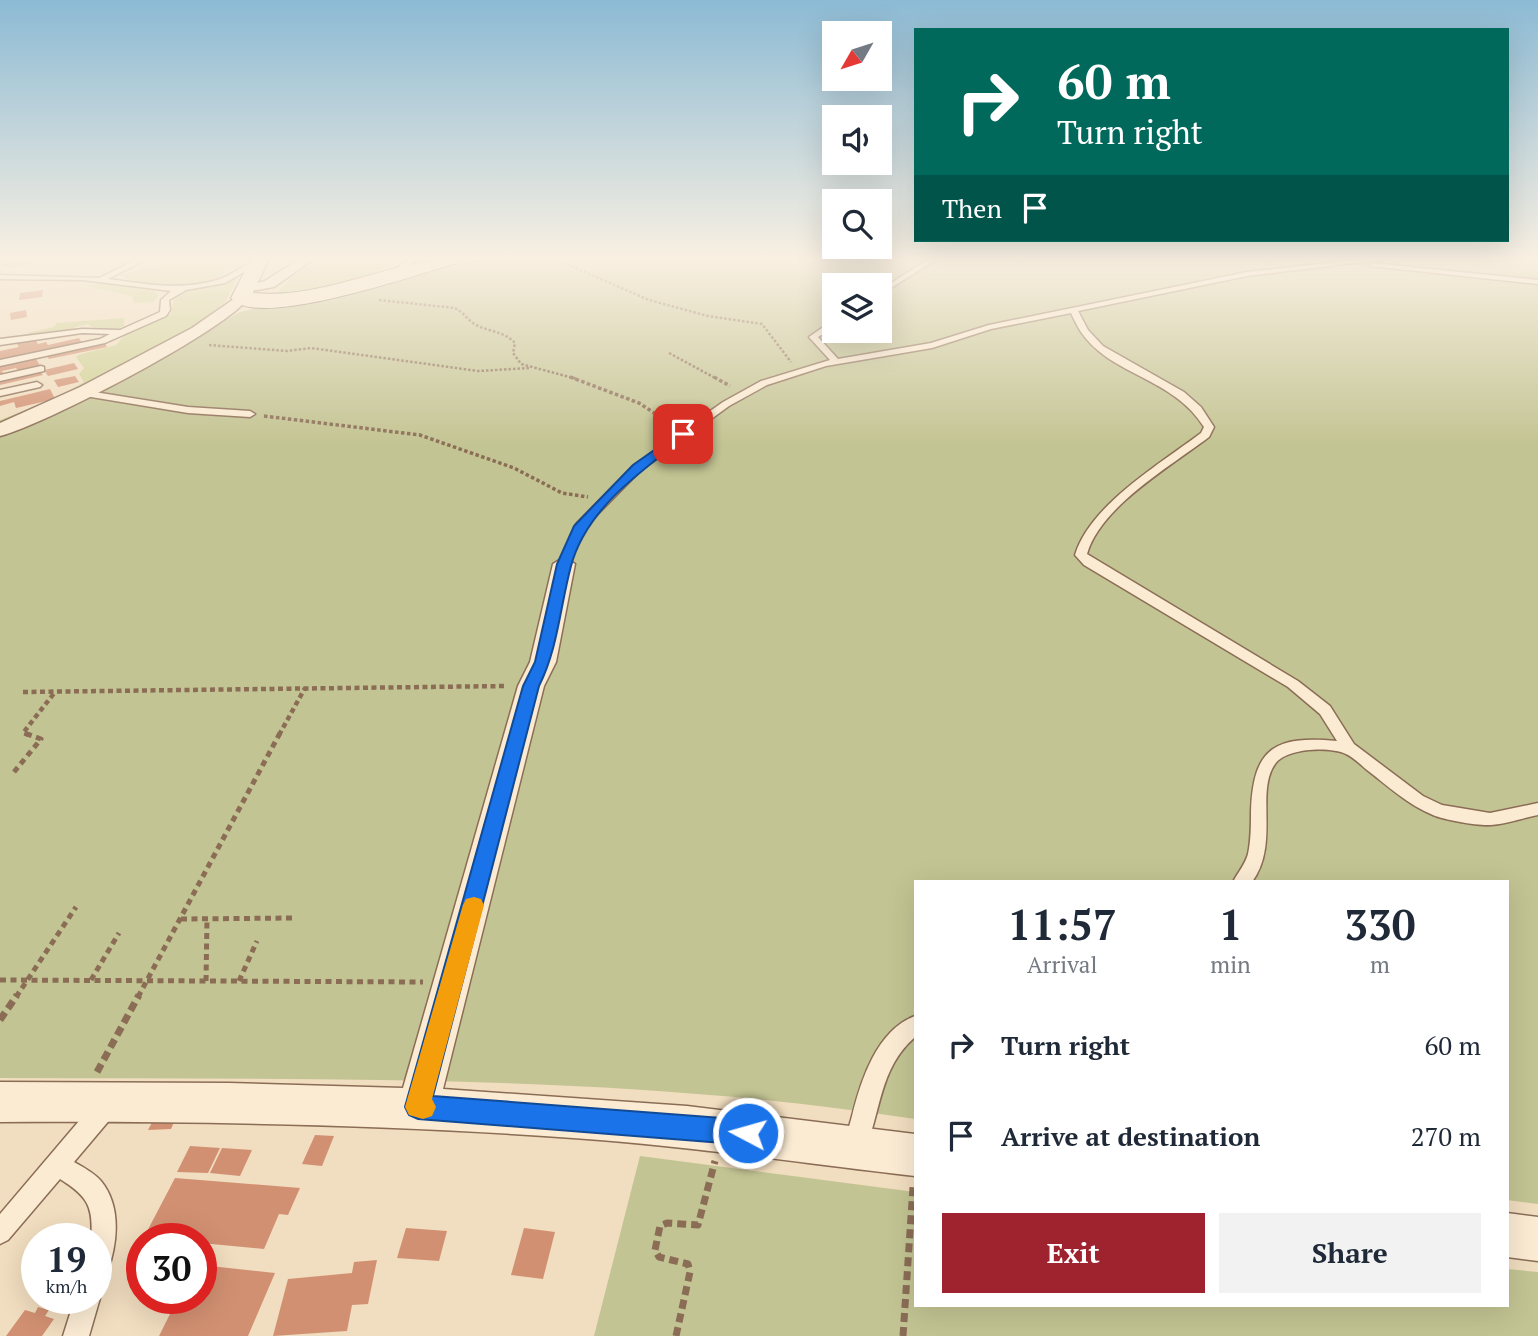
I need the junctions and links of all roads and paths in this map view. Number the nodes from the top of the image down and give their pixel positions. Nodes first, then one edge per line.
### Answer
1 (146, 321) edge
2 (212, 321) edge
3 (469, 321) edge
4 (743, 321) edge
5 (1019, 321) edge
6 (1078, 321) edge
7 (822, 331) edge
8 (122, 332) junction
9 (177, 342) junction
10 (2, 346) edge
11 (669, 353) dead end
12 (836, 362) junction
13 (0, 363) edge
14 (534, 367) junction
15 (41, 369) dead end
16 (796, 371) junction
17 (0, 378) edge
18 (37, 385) dead end
19 (0, 393) edge
20 (82, 393) junction
21 (743, 393) junction
22 (250, 414) joint
23 (0, 430) edge
24 (683, 434) junction
25 (606, 500) junction
26 (564, 564) joint
27 (531, 686) junction
28 (306, 688) junction
29 (55, 691) junction
30 (23, 692) dead end
31 (1349, 748) junction
32 (14, 772) dead end
33 (1538, 809) edge
34 (1244, 880) edge
35 (76, 907) dead end
36 (294, 918) dead end
37 (181, 919) junction
38 (207, 919) junction
39 (119, 933) dead end
40 (257, 941) dead end
41 (0, 980) edge
42 (28, 980) junction
43 (90, 981) junction
44 (146, 981) junction
45 (206, 981) junction
46 (239, 981) junction
47 (454, 982) junction
48 (0, 1020) edge
49 (914, 1025) edge
50 (96, 1100) junction
51 (0, 1102) edge
52 (418, 1107) junction
53 (721, 1129) junction
54 (856, 1146) junction
55 (914, 1155) edge
56 (57, 1164) junction
57 (914, 1170) edge
58 (102, 1223) edge
59 (0, 1232) edge
60 (1509, 1235) edge
61 (1538, 1239) edge
62 (83, 1314) edge
63 (76, 1336) edge
64 (676, 1336) edge
65 (903, 1336) edge

1 - 8 lane
2 - 9 street
3 - 14 path
4 - 16 path
5 - 12 lane
6 - 31 lane
7 - 12 lane
8 - 10 lane
8 - 13 lane
9 - 14 path
9 - 20 street
11 - 21 path
12 - 16 lane
14 - 24 path
15 - 17 lane
16 - 21 lane
18 - 19 lane
20 - 22 lane
20 - 23 street
21 - 24 lane
22 - 25 path
24 - 25 lane
25 - 26 lane
26 - 27 street
27 - 28 path
27 - 47 street
28 - 29 path
28 - 37 path
29 - 30 path
29 - 32 path
31 - 33 lane
31 - 34 lane
35 - 42 path
36 - 38 path
37 - 38 path
37 - 44 path
38 - 45 path
39 - 43 path
40 - 46 path
41 - 42 path
42 - 43 path
42 - 48 path
43 - 44 path
44 - 45 path
44 - 50 path
45 - 46 path
46 - 47 path
47 - 52 street
49 - 54 lane
50 - 51 street
50 - 52 street
50 - 56 lane
52 - 53 street
53 - 54 street
53 - 64 path
54 - 55 street
56 - 58 lane
56 - 59 lane
57 - 65 path
60 - 61 street
62 - 63 lane

